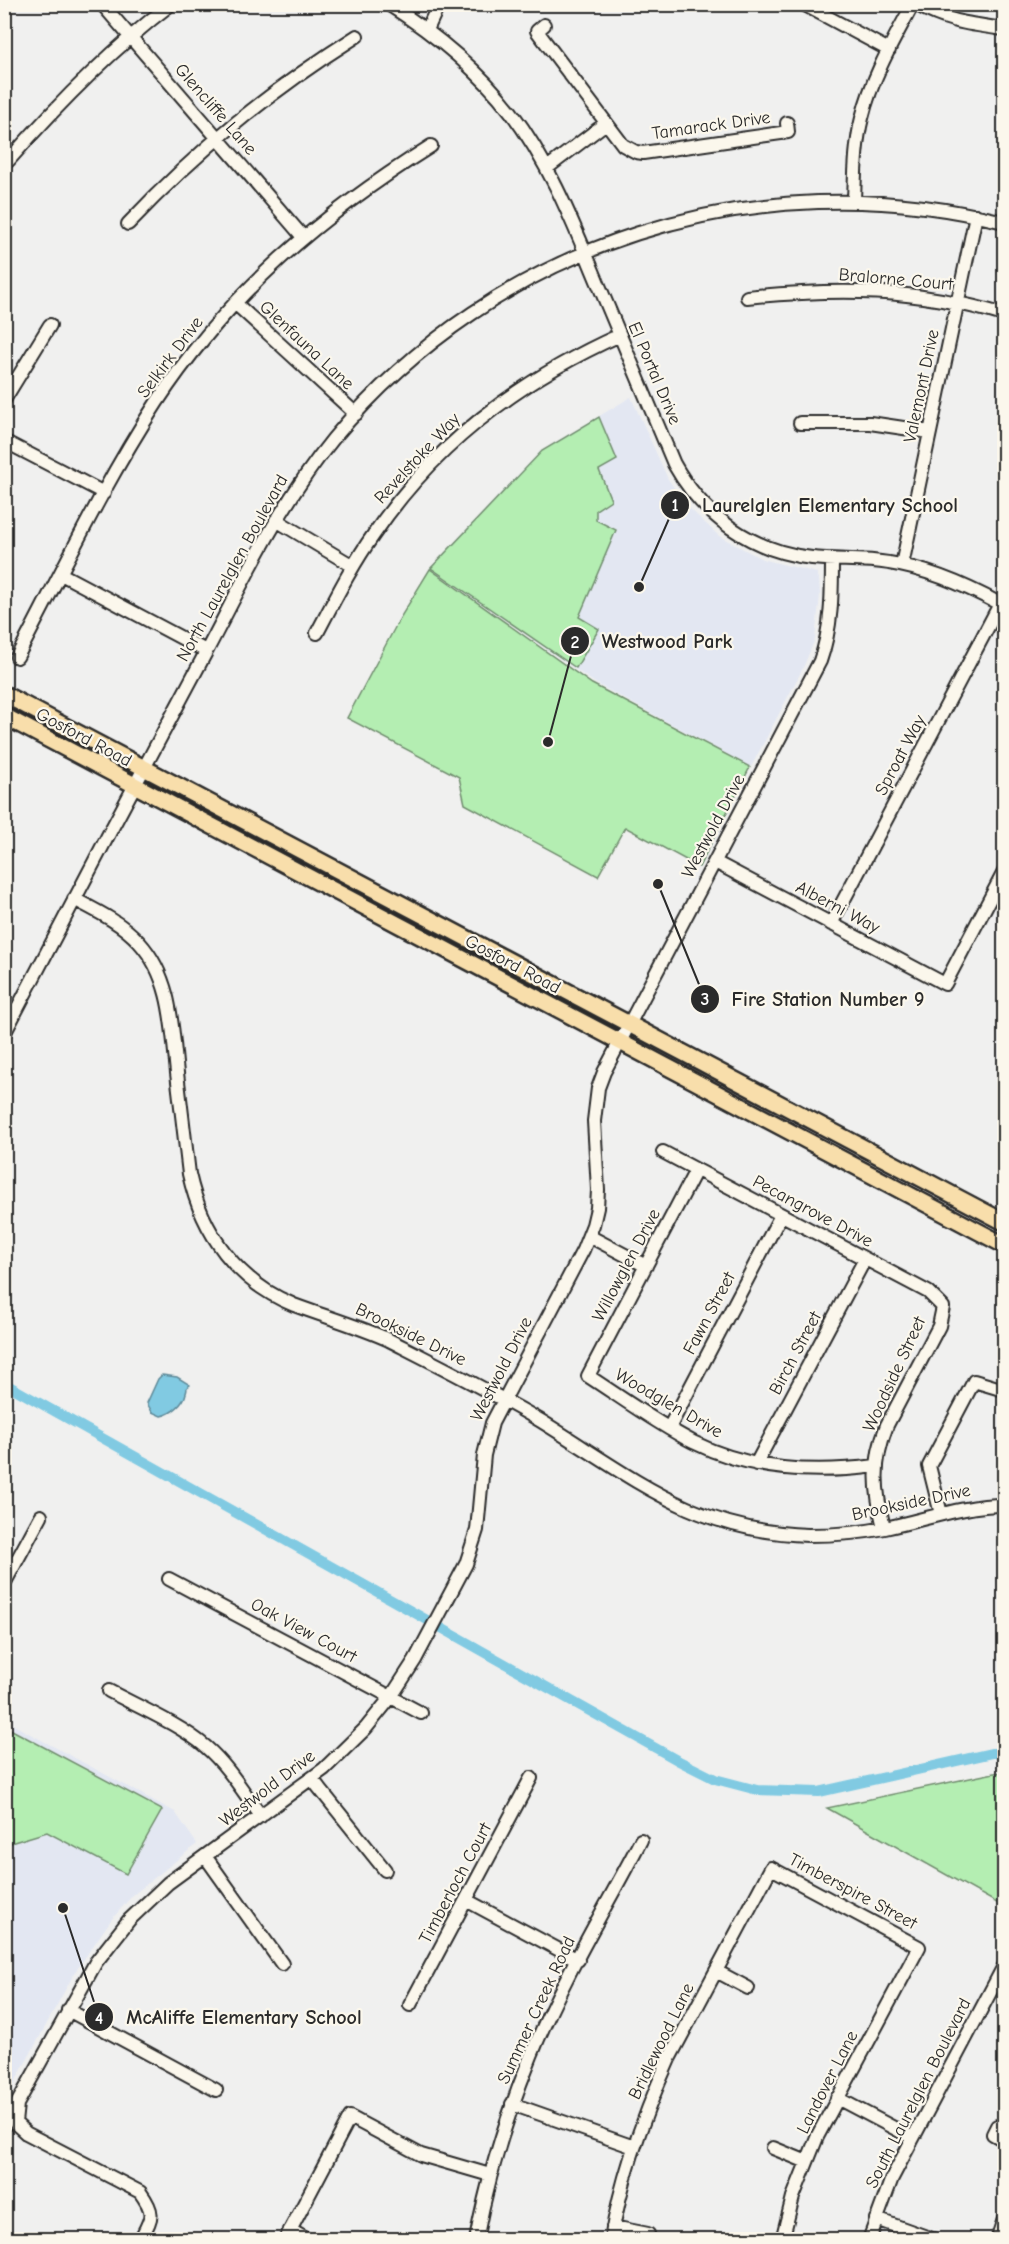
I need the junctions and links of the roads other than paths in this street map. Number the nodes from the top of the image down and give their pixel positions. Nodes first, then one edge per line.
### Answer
1 (102, 4) edge
2 (171, 4) edge
3 (388, 4) edge
4 (439, 4) edge
5 (803, 4) edge
6 (914, 4) edge
7 (544, 26) dead end
8 (1005, 29) edge
9 (427, 30) junction
10 (357, 36) dead end
11 (130, 38) junction
12 (889, 50) junction
13 (606, 123) junction
14 (787, 123) dead end
15 (216, 137) junction
16 (431, 146) dead end
17 (8, 161) dead end
18 (547, 168) junction
19 (854, 201) junction
20 (976, 215) junction
21 (1005, 222) edge
22 (128, 224) dead end
23 (303, 237) junction
24 (585, 252) junction
25 (747, 297) dead end
26 (235, 303) junction
27 (957, 303) junction
28 (1005, 315) edge
29 (50, 325) dead end
30 (620, 335) junction
31 (4, 400) edge
32 (356, 414) junction
33 (800, 423) dead end
34 (930, 432) junction
35 (4, 441) edge
36 (104, 494) junction
37 (276, 520) junction
38 (832, 559) junction
39 (902, 565) junction
40 (353, 566) junction
41 (61, 574) junction
42 (1000, 604) joint
43 (317, 633) dead end
44 (206, 651) junction
45 (17, 657) dead end
46 (4, 694) edge
47 (4, 716) edge
48 (144, 766) junction
49 (134, 785) junction
50 (715, 862) junction
51 (1005, 872) edge
52 (74, 899) junction
53 (831, 924) junction
54 (628, 1024) junction
55 (4, 1034) edge
56 (619, 1042) junction
57 (663, 1152) dead end
58 (696, 1170) junction
59 (782, 1215) junction
60 (1005, 1222) edge
61 (589, 1236) junction
62 (1005, 1245) edge
63 (865, 1259) junction
64 (646, 1266) junction
65 (943, 1307) joint
66 (588, 1376) joint
67 (1005, 1390) edge
68 (504, 1400) junction
69 (669, 1428) junction
70 (756, 1464) junction
71 (876, 1466) junction
72 (1005, 1505) edge
73 (941, 1514) junction
74 (41, 1516) dead end
75 (884, 1528) junction
76 (8, 1567) edge
77 (169, 1579) dead end
78 (4, 1584) edge
79 (109, 1691) dead end
80 (391, 1697) junction
81 (421, 1713) dead end
82 (531, 1778) dead end
83 (312, 1779) junction
84 (261, 1816) junction
85 (641, 1840) dead end
86 (205, 1856) junction
87 (771, 1868) joint
88 (385, 1870) dead end
89 (466, 1900) junction
90 (918, 1947) joint
91 (578, 1960) junction
92 (282, 1964) dead end
93 (1005, 1966) edge
94 (716, 1971) junction
95 (1001, 1980) edge
96 (748, 1988) dead end
97 (410, 2005) dead end
98 (68, 2010) junction
99 (216, 2090) dead end
100 (837, 2098) junction
101 (512, 2104) junction
102 (997, 2126) dead end
103 (913, 2138) junction
104 (1005, 2140) edge
105 (634, 2147) junction
106 (773, 2148) dead end
107 (807, 2162) junction
108 (490, 2175) junction
109 (876, 2219) junction
110 (1005, 2219) edge
111 (612, 2233) edge
112 (648, 2234) dead end
113 (287, 2235) edge
114 (140, 2240) edge
115 (308, 2240) edge
116 (476, 2240) edge
117 (782, 2240) edge
118 (870, 2240) edge
119 (935, 2240) edge
120 (997, 2240) edge

1 - 11 street, Glencliffe Lane
2 - 11 street
3 - 9 street, El Portal Drive
4 - 9 street
5 - 12 street
6 - 8 street
6 - 12 street
7 - 13 street, Tamarack Drive
9 - 18 street, El Portal Drive
10 - 15 street
11 - 15 street, Glencliffe Lane
11 - 17 street
12 - 19 street
13 - 14 street, Tamarack Drive
13 - 18 street
15 - 22 street
15 - 23 street, Glencliffe Lane
16 - 23 street, Selkirk Drive
18 - 24 street, El Portal Drive
19 - 20 street, North Laurelglen Boulevard
19 - 24 street, North Laurelglen Boulevard
20 - 21 street
20 - 27 street, Valemont Drive
23 - 26 street, Selkirk Drive
24 - 30 street, El Portal Drive
24 - 32 street, North Laurelglen Boulevard
25 - 27 street, Bralorne Court
26 - 32 street, Glenfauna Lane
26 - 36 street, Selkirk Drive
27 - 28 street, Bralorne Court
27 - 34 street, Valemont Drive
29 - 31 street
30 - 38 street, El Portal Drive
30 - 40 street, Revelstoke Way
32 - 37 street, North Laurelglen Boulevard
33 - 34 street
34 - 39 street, Valemont Drive
35 - 36 street
36 - 41 street, Selkirk Drive
37 - 40 street
37 - 44 street, North Laurelglen Boulevard
38 - 39 street, El Portal Drive
38 - 50 street, Westwold Drive
39 - 42 street, El Portal Drive
40 - 43 street, Revelstoke Way
41 - 44 street
41 - 45 street, Selkirk Drive
42 - 53 street, Sproat Way
44 - 48 street, North Laurelglen Boulevard
46 - 48 main road, Gosford Road
47 - 49 main road, Gosford Road
48 - 49 street, North Laurelglen Boulevard
48 - 54 main road, Gosford Road
49 - 52 street, North Laurelglen Boulevard
49 - 56 main road, Gosford Road
50 - 53 street, Alberni Way
50 - 54 street, Westwold Drive
51 - 53 street, Alberni Way
52 - 55 street, North Laurelglen Boulevard
52 - 68 street, Brookside Drive
54 - 56 street, Westwold Drive
54 - 60 main road, Gosford Road
56 - 61 street, Westwold Drive
56 - 62 main road, Gosford Road
57 - 58 street, Pecangrove Drive
58 - 59 street, Pecangrove Drive
58 - 64 street, Willowglen Drive
59 - 63 street, Pecangrove Drive
59 - 69 street, Fawn Street
61 - 64 street
61 - 68 street, Westwold Drive
63 - 65 street, Pecangrove Drive
63 - 70 street, Birch Street
64 - 66 street, Willowglen Drive
65 - 71 street, Woodside Street
66 - 69 street, Woodglen Drive
67 - 73 street
68 - 75 street, Brookside Drive
68 - 80 street, Westwold Drive
69 - 70 street, Woodglen Drive
70 - 71 street, Woodglen Drive
71 - 75 street, Woodside Street
72 - 73 street, Brookside Drive
73 - 75 street, Brookside Drive
74 - 76 street
76 - 78 street
77 - 80 street, Oak View Court
79 - 84 street
80 - 81 street, Oak View Court
80 - 83 street, Westwold Drive
82 - 89 street, Timberloch Court
83 - 84 street, Westwold Drive
83 - 88 street
84 - 86 street, Westwold Drive
85 - 91 street, Summer Creek Road
86 - 92 street
86 - 98 street, Westwold Drive
87 - 90 street, Timberspire Street
87 - 94 street, Bridlewood Lane
89 - 91 street
89 - 97 street, Timberloch Court
90 - 100 street, Landover Lane
91 - 101 street, Summer Creek Road
93 - 95 street, South Laurelglen Boulevard
94 - 96 street
94 - 105 street, Bridlewood Lane
95 - 103 street, South Laurelglen Boulevard
98 - 99 street
98 - 114 street, Westwold Drive
100 - 103 street
100 - 107 street, Landover Lane
101 - 105 street
101 - 108 street, Summer Creek Road
102 - 104 street
103 - 109 street, South Laurelglen Boulevard
105 - 111 street, Bridlewood Lane
106 - 107 street
107 - 117 street, Landover Lane
108 - 113 street
108 - 116 street, Summer Creek Road
109 - 118 street, South Laurelglen Boulevard
109 - 119 street
110 - 120 street
111 - 112 street
113 - 115 street

